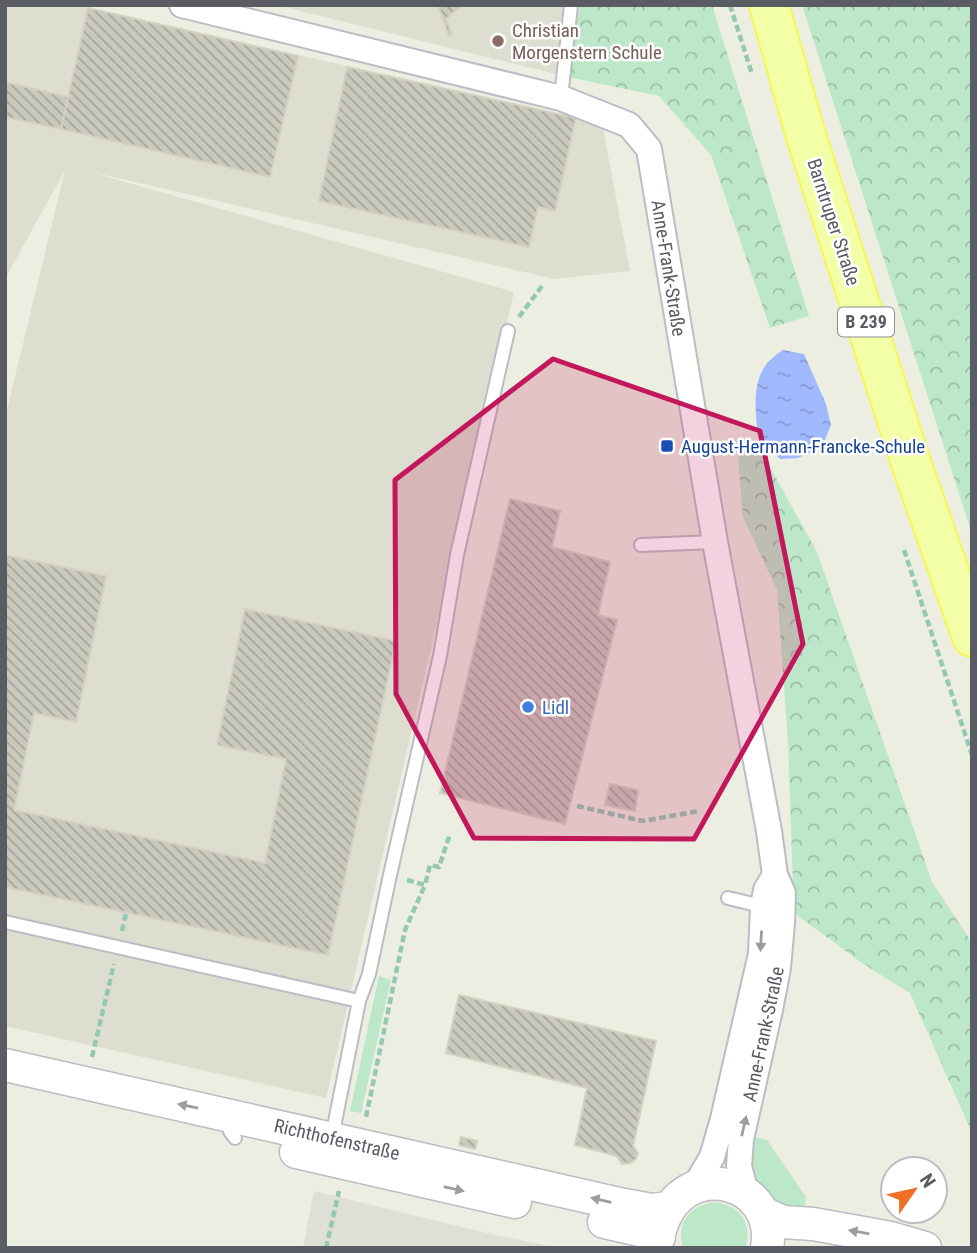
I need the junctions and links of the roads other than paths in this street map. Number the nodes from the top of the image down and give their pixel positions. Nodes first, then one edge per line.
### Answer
1 (182, 5) edge
2 (571, 5) edge
3 (769, 5) edge
4 (561, 98) junction
5 (508, 331) road end
6 (715, 542) junction
7 (641, 545) dead end
8 (972, 637) edge
9 (728, 898) dead end
10 (773, 908) junction
11 (5, 922) edge
12 (359, 1001) junction
13 (5, 1065) edge
14 (5, 1086) edge
15 (740, 1092) junction
16 (238, 1128) junction
17 (333, 1160) junction
18 (695, 1186) junction
19 (754, 1203) junction
20 (663, 1231) edge
21 (767, 1248) edge
22 (925, 1248) edge

1 - 4 street, Anne-Frank-Straße
2 - 4 lane
3 - 8 main road, Barntruper Straße / B 239
4 - 6 street, Anne-Frank-Straße
5 - 12 lane
6 - 7 lane
6 - 10 street, Anne-Frank-Straße
9 - 10 lane
10 - 15 street, Anne-Frank-Straße
11 - 12 lane
12 - 17 lane
16 -> 13 street, Richthofenstraße
14 - 16 street, Richthofenstraße
15 - 18 street, Anne-Frank-Straße
19 -> 15 street, Anne-Frank-Straße
16 - 17 street, Richthofenstraße
16 - 17 street, Richthofenstraße
17 - 20 street, Richthofenstraße
18 - 19 street
18 - 20 street
19 - 21 street
22 -> 19 street

